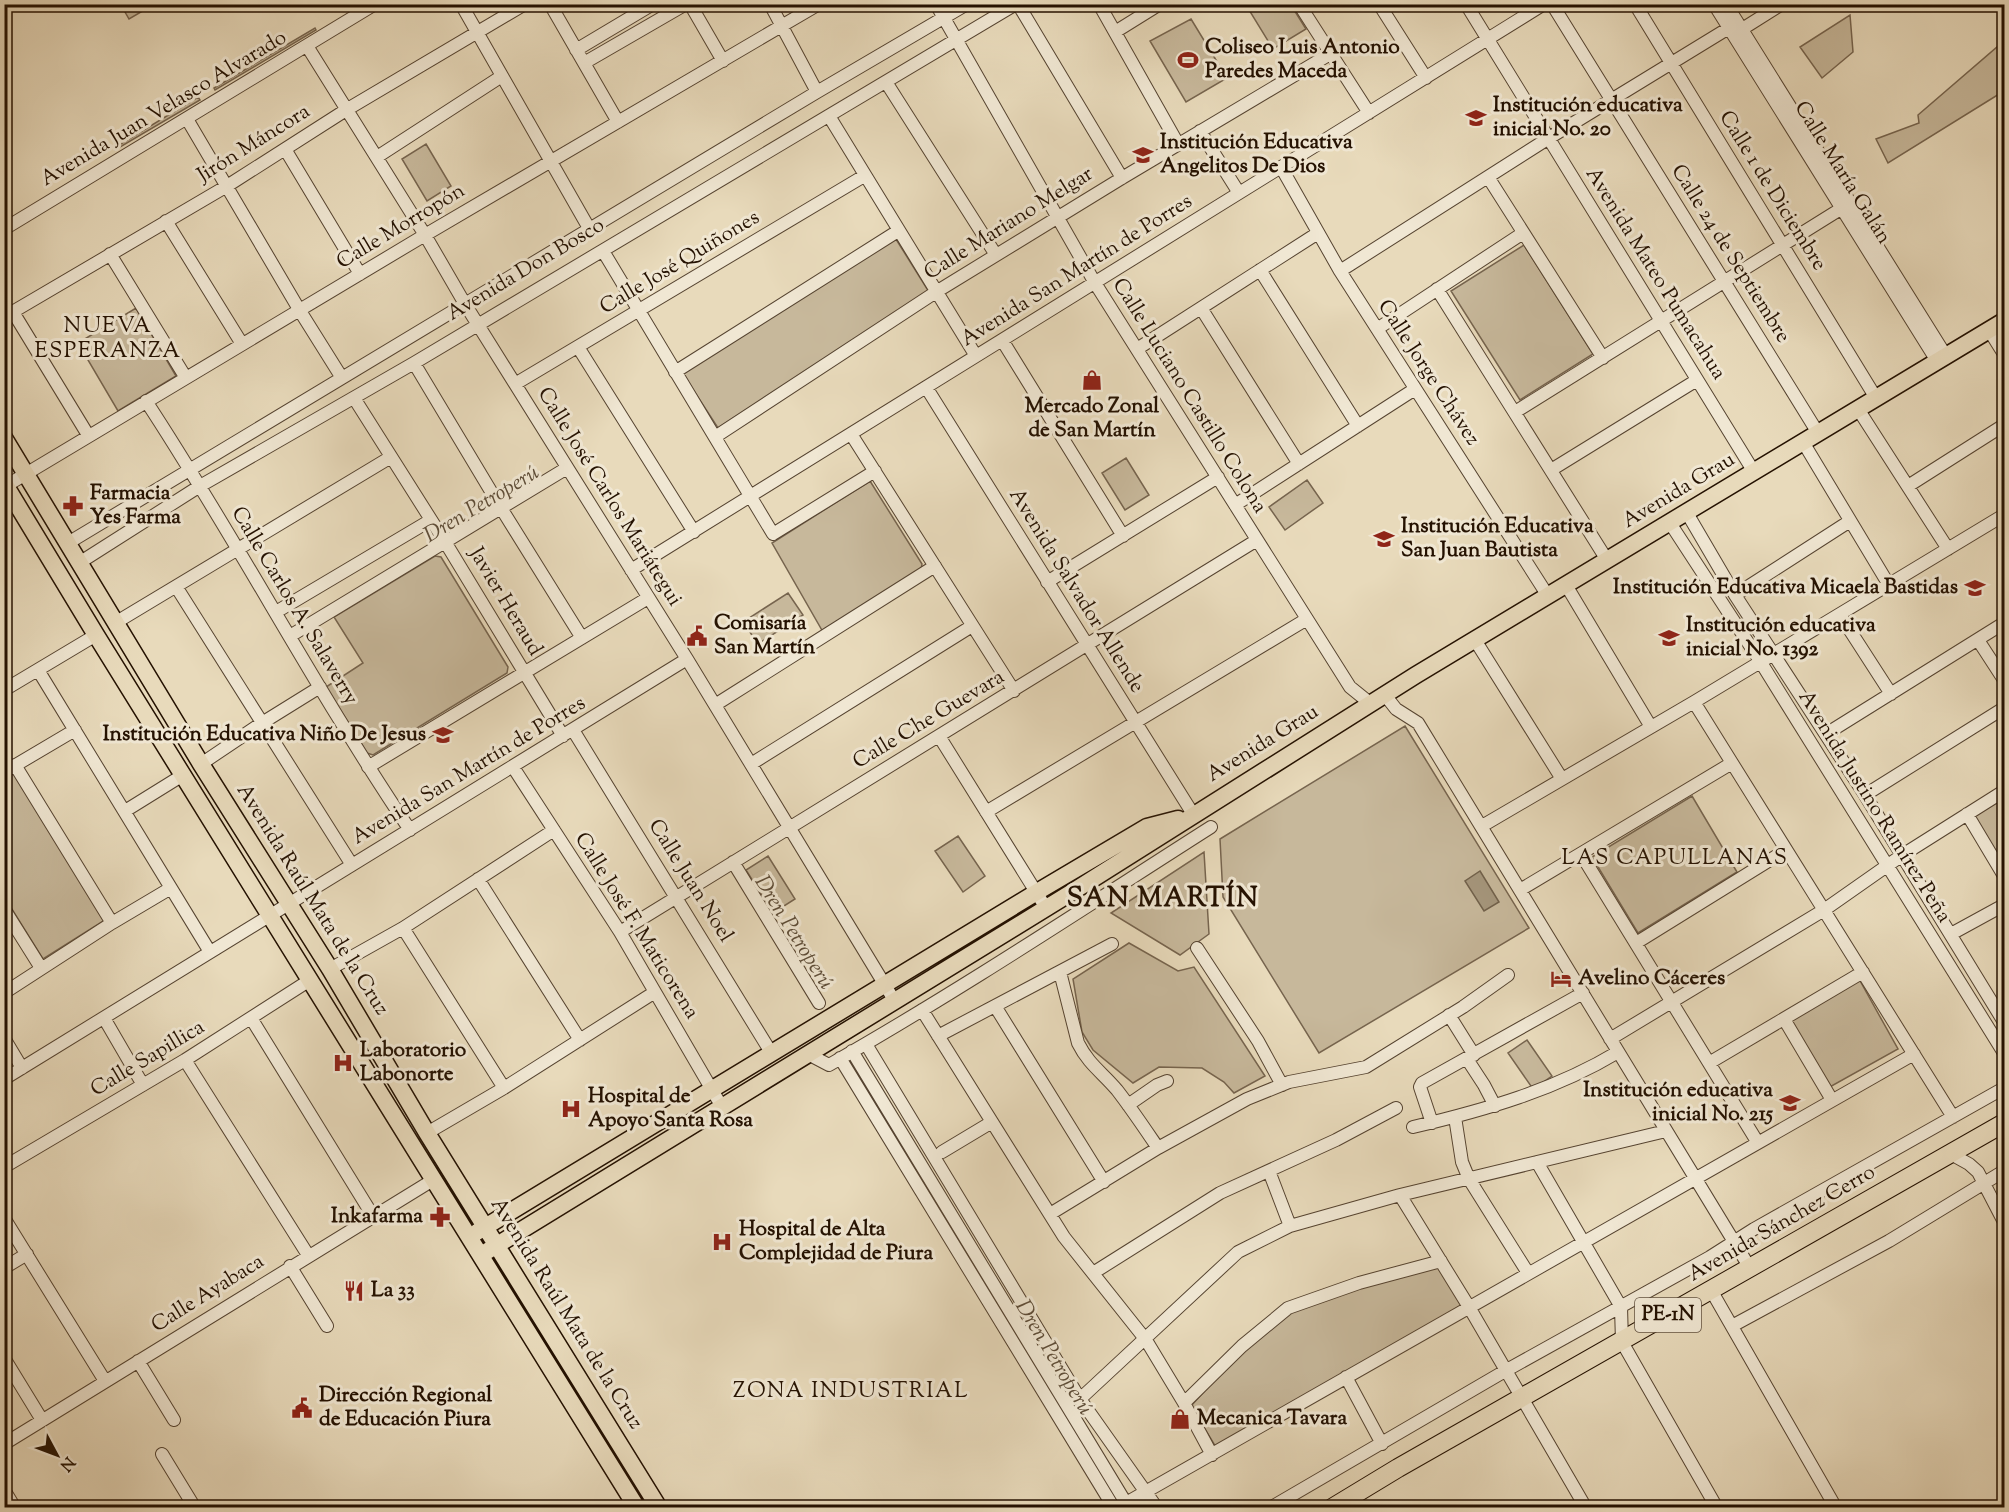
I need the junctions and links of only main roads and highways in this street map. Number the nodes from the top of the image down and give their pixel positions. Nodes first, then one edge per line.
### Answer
1 (2004, 321) edge
2 (4, 438) edge
3 (5, 485) edge
4 (68, 543) junction
5 (48, 554) junction
6 (79, 563) junction
7 (60, 575) junction
8 (1193, 814) junction
9 (2004, 1123) edge
10 (486, 1227) junction
11 (469, 1237) junction
12 (497, 1245) junction
13 (481, 1255) junction
14 (1355, 1502) edge
15 (637, 1508) edge
16 (659, 1508) edge
17 (1332, 1508) edge

1 - 8 main road, Avenida Grau
2 - 4 main road, Avenida Raúl Mata de la Cruz
3 - 5 main road, Avenida Raúl Mata de la Cruz
4 - 5 main road, Avenida Don Bosco
4 - 6 main road, Avenida Raúl Mata de la Cruz
5 - 7 main road, Avenida Raúl Mata de la Cruz
6 - 7 main road, Avenida Don Bosco
6 - 10 main road, Avenida Raúl Mata de la Cruz
7 - 11 main road, Avenida Raúl Mata de la Cruz
8 - 10 main road, Avenida Grau
8 - 12 main road, Avenida Grau
9 - 14 highway, Avenida Sánchez Cerro / PE-1N
10 - 11 main road, Avenida Grau
10 - 12 main road, Avenida Raúl Mata de la Cruz
11 - 13 main road, Avenida Raúl Mata de la Cruz
12 - 13 main road, Avenida Grau
12 - 16 main road, Avenida Raúl Mata de la Cruz
13 - 15 main road, Avenida Raúl Mata de la Cruz
14 - 17 highway, Avenida Sánchez Cerro / PE-1N

